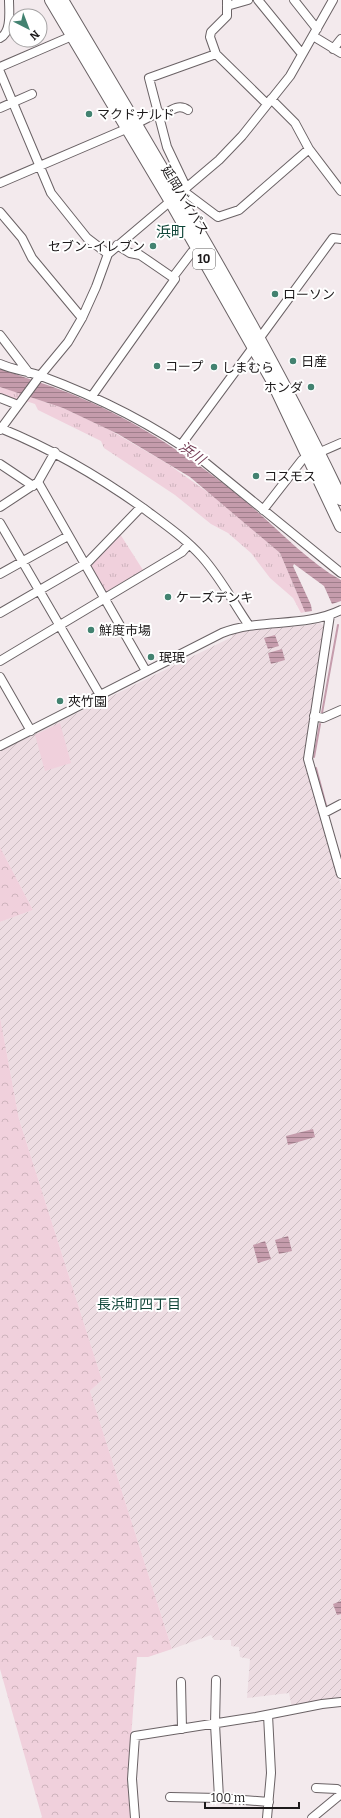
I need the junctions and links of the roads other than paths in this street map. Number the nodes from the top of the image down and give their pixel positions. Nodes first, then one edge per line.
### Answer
1 (9, 0) edge
2 (51, 0) edge
3 (62, 0) edge
4 (248, 0) edge
5 (258, 0) edge
6 (294, 0) edge
7 (333, 0) edge
8 (227, 3) edge
9 (315, 33) junction
10 (72, 36) junction
11 (0, 38) edge
12 (341, 38) edge
13 (333, 49) junction
14 (341, 53) edge
15 (216, 54) junction
16 (302, 54) junction
17 (0, 67) edge
18 (0, 72) edge
19 (4, 91) edge
20 (32, 94) dead end
21 (13, 102) junction
22 (269, 102) junction
23 (0, 108) edge
24 (188, 110) dead end
25 (160, 115) junction
26 (131, 126) junction
27 (309, 149) junction
28 (40, 166) junction
29 (0, 183) edge
30 (341, 191) edge
31 (179, 193) junction
32 (0, 212) edge
33 (341, 239) edge
34 (117, 245) junction
35 (198, 248) junction
36 (108, 254) junction
37 (173, 278) junction
38 (82, 318) junction
39 (0, 335) edge
40 (256, 342) junction
41 (0, 364) edge
42 (30, 372) junction
43 (39, 376) junction
44 (92, 396) junction
45 (0, 398) edge
46 (20, 402) junction
47 (0, 428) edge
48 (341, 443) edge
49 (181, 445) junction
50 (55, 452) junction
51 (310, 457) junction
52 (0, 464) edge
53 (36, 484) junction
54 (340, 497) edge
55 (0, 507) edge
56 (141, 507) junction
57 (263, 510) junction
58 (0, 523) edge
59 (341, 526) edge
60 (68, 536) junction
61 (189, 544) junction
62 (22, 561) junction
63 (84, 564) junction
64 (341, 573) edge
65 (0, 574) edge
66 (38, 590) junction
67 (104, 599) junction
68 (341, 610) edge
69 (0, 613) edge
70 (330, 615) junction
71 (248, 624) junction
72 (59, 627) junction
73 (0, 661) edge
74 (146, 671) junction
75 (0, 677) edge
76 (100, 695) junction
77 (341, 710) edge
78 (314, 716) junction
79 (31, 731) junction
80 (0, 746) edge
81 (341, 804) edge
82 (324, 813) junction
83 (341, 874) edge
84 (216, 1680) dead end
85 (181, 1682) dead end
86 (341, 1702) edge
87 (268, 1715) junction
88 (215, 1724) junction
89 (182, 1729) junction
90 (316, 1788) dead end
91 (341, 1793) edge
92 (170, 1798) dead end
93 (219, 1798) junction
94 (269, 1802) junction
95 (314, 1817) edge
96 (135, 1818) edge
97 (267, 1818) edge

1 - 11 street
2 - 10 highway, 延岡バイパス / 10
3 - 26 highway, 延岡バイパス / 10
4 - 8 street
5 - 16 street
6 - 9 street
7 - 9 street
8 - 15 street
9 - 13 street
9 - 16 street
10 - 17 street
10 - 26 highway, 延岡バイパス / 10
12 - 13 street
13 - 14 street
15 - 22 street
15 - 25 street
16 - 22 street
18 - 19 street
19 - 21 street
20 - 21 street
21 - 23 street
21 - 28 street
22 - 27 street
22 - 31 street
24 - 25 street
25 - 26 street
25 - 31 street
26 - 28 street
26 - 31 highway, 延岡バイパス / 10
27 - 30 street
27 - 31 street
28 - 29 street
28 - 36 street
31 - 34 street
31 - 35 highway, 延岡バイパス / 10
31 - 40 highway, 延岡バイパス / 10
32 - 38 street
33 - 40 street
34 - 36 street
34 - 37 street
35 - 37 street
35 - 40 highway, 延岡バイパス / 10
36 - 38 street
37 - 44 street
38 - 43 street
39 - 42 street
40 - 49 street
40 - 51 highway, 延岡バイパス / 10
41 - 42 street
42 - 43 street
43 - 44 street
43 - 46 street
44 - 49 street
45 - 46 street
46 - 47 street
47 - 50 street
48 - 51 street
49 - 57 street
50 - 53 street
50 - 56 street
51 - 54 highway, 延岡バイパス / 10
51 - 57 street
51 - 59 highway, 延岡バイパス / 10
52 - 53 street
53 - 55 street
53 - 60 street
56 - 61 street
56 - 63 street
57 - 64 street
58 - 62 street
60 - 62 street
60 - 63 street
61 - 67 street
61 - 71 street
62 - 65 street
62 - 66 street
63 - 66 street
63 - 67 street
66 - 69 street
66 - 72 street
67 - 72 street
67 - 74 street
68 - 70 street
70 - 71 street
70 - 78 street
71 - 74 street
72 - 73 street
72 - 76 street
74 - 76 street
75 - 79 street
76 - 79 street
77 - 78 street
78 - 82 street
79 - 80 street
81 - 82 street
82 - 83 street
84 - 88 street
85 - 89 street
86 - 87 street
87 - 88 street
87 - 94 street
88 - 89 street
88 - 93 street
89 - 96 street
90 - 91 street
91 - 95 street
92 - 93 street
93 - 94 street
94 - 97 street

